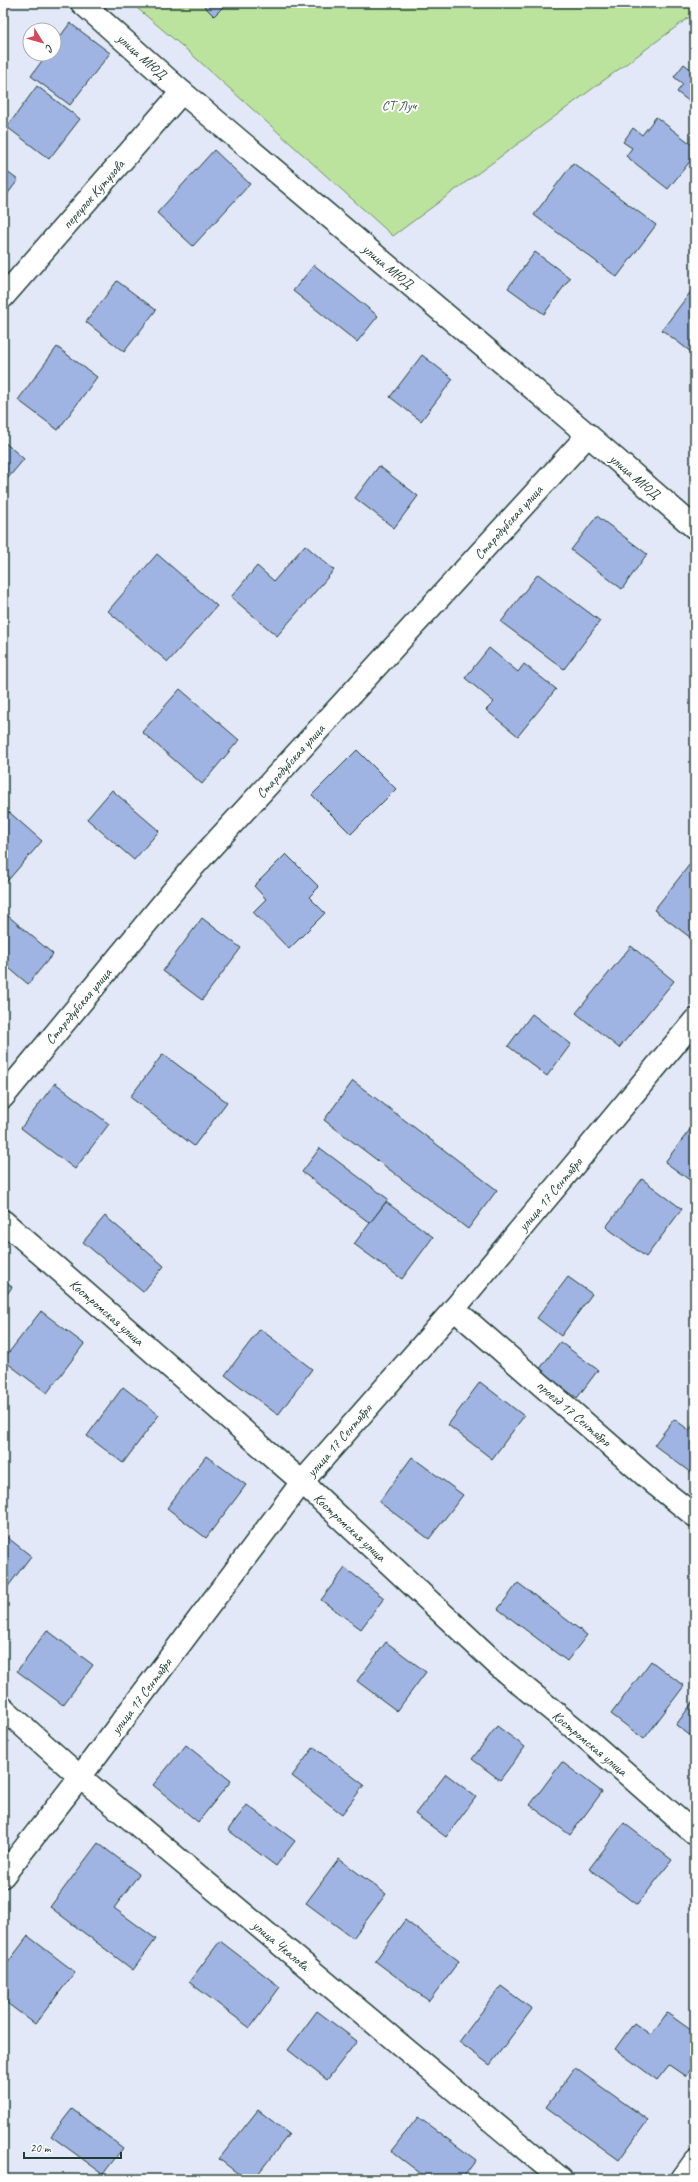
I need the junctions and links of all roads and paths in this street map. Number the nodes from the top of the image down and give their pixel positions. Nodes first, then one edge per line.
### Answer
1 (82, 3) edge
2 (182, 92) junction
3 (3, 297) edge
4 (588, 435) junction
5 (692, 517) edge
6 (695, 1020) edge
7 (3, 1097) edge
8 (3, 1221) edge
9 (454, 1309) junction
10 (302, 1482) junction
11 (695, 1516) edge
12 (3, 1708) edge
13 (80, 1777) junction
14 (695, 1834) edge
15 (3, 1876) edge
16 (695, 2161) edge
17 (561, 2179) edge
18 (682, 2179) edge

1 - 2 street, улица МЮД
2 - 3 street, переулок Кутузова
2 - 4 street, улица МЮД
4 - 5 street, улица МЮД
4 - 7 street, Стародубская улица
6 - 9 street, улица 17 Сентября
8 - 10 street, Костромская улица
9 - 10 street, улица 17 Сентября
9 - 11 street, проезд 17 Сентября
10 - 13 street, улица 17 Сентября
10 - 14 street, Костромская улица
12 - 13 street, улица Чкалова
13 - 15 street, улица 17 Сентября
13 - 17 street, улица Чкалова
16 - 18 street

